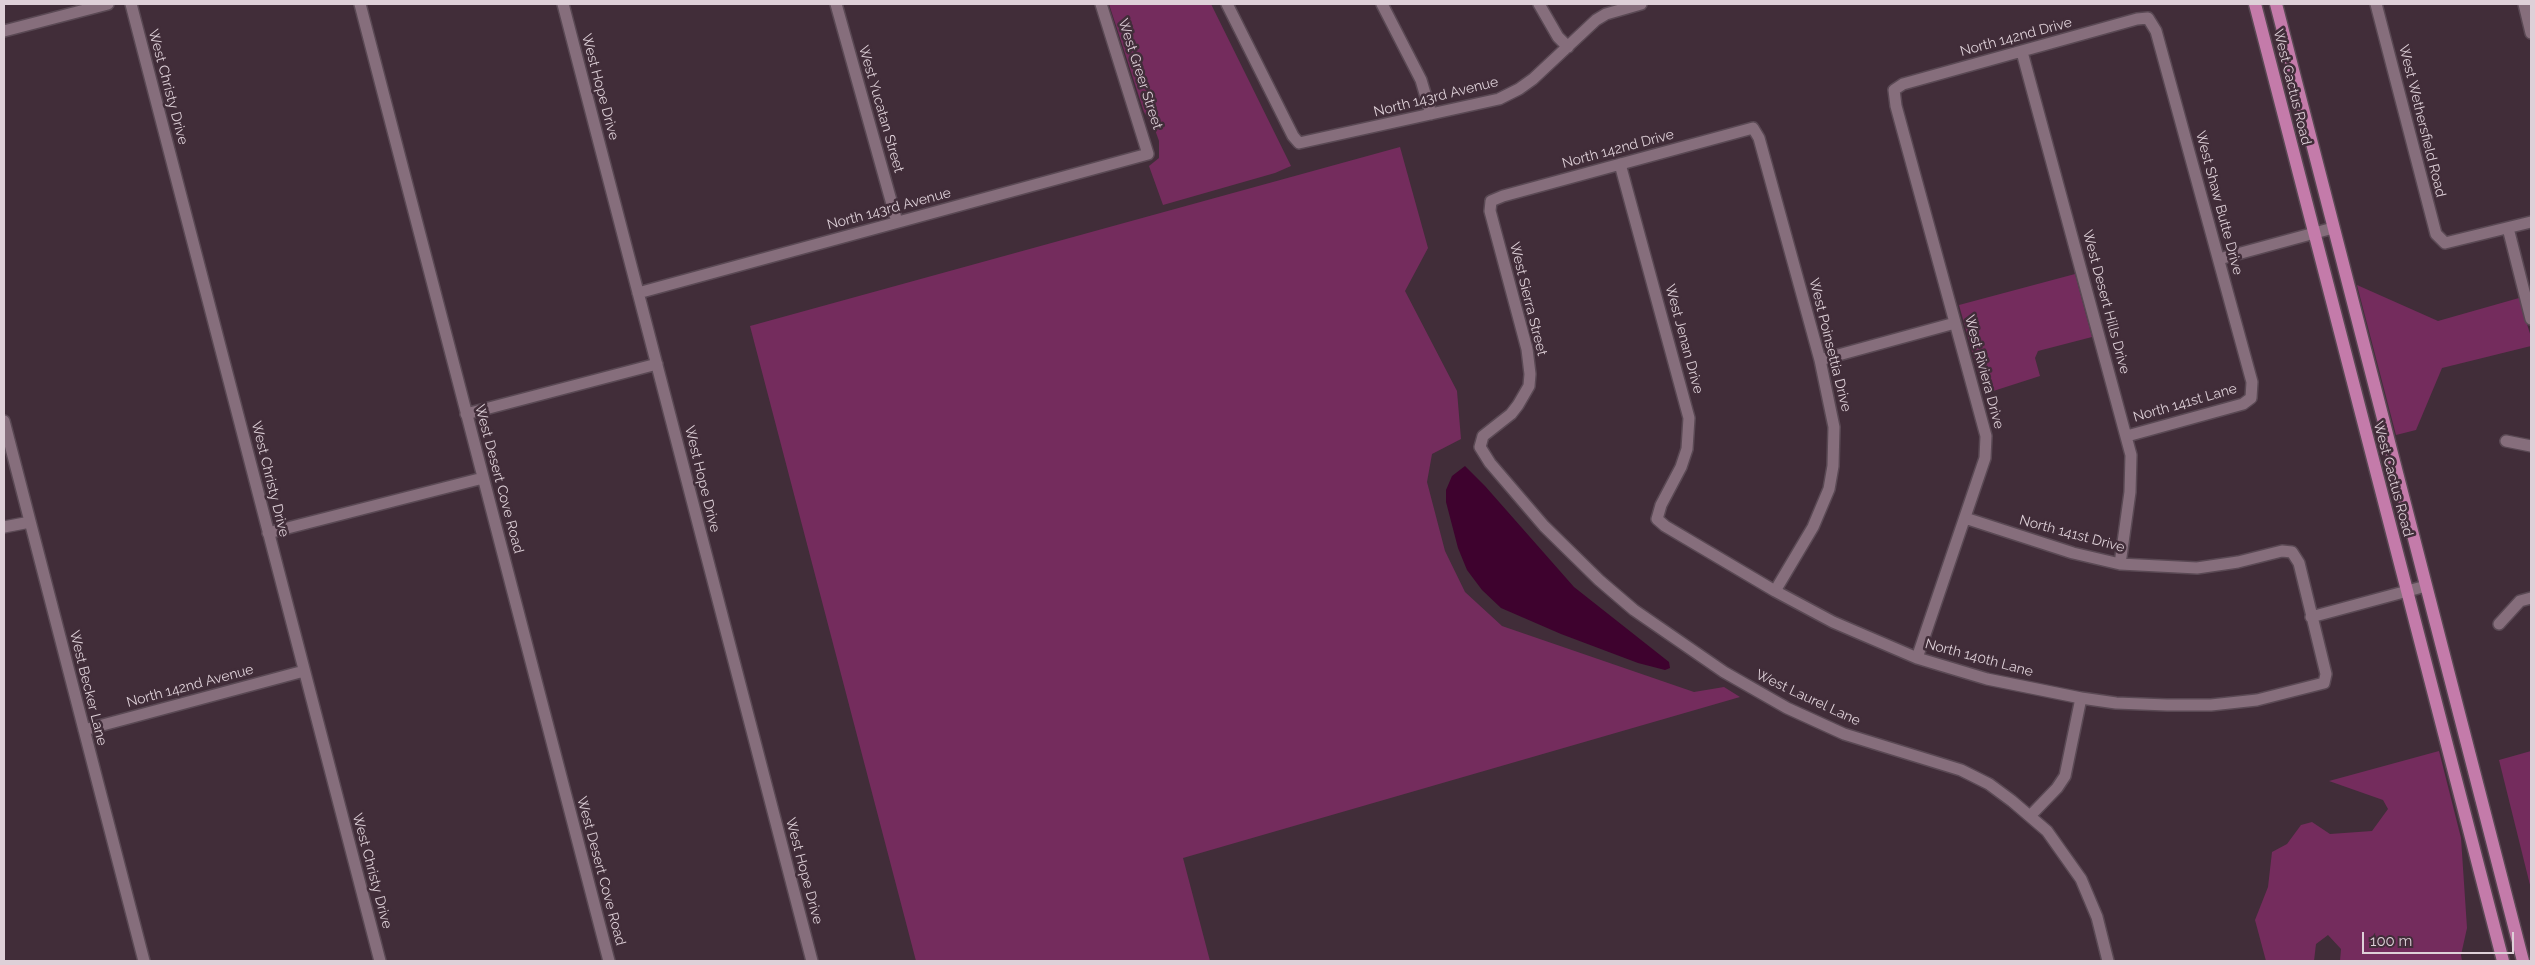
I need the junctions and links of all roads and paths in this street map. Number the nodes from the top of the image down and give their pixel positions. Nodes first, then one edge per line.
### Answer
1 (108, 4) edge
2 (130, 4) edge
3 (360, 4) edge
4 (563, 4) edge
5 (836, 4) edge
6 (1102, 4) edge
7 (1227, 4) edge
8 (1382, 4) edge
9 (1539, 4) edge
10 (1641, 4) edge
11 (2255, 4) edge
12 (2276, 4) edge
13 (2376, 4) edge
14 (2524, 4) edge
15 (2148, 18) joint
16 (4, 31) edge
17 (2531, 33) edge
18 (1568, 47) junction
19 (2022, 52) junction
20 (1894, 90) joint
21 (1431, 114) junction
22 (1752, 128) joint
23 (1148, 154) joint
24 (1620, 164) junction
25 (1491, 201) joint
26 (897, 222) junction
27 (2531, 222) edge
28 (2333, 228) junction
29 (2508, 228) junction
30 (2314, 233) junction
31 (2218, 259) junction
32 (638, 293) junction
33 (2531, 319) edge
34 (1956, 323) junction
35 (1820, 360) junction
36 (657, 364) junction
37 (2251, 398) joint
38 (466, 414) junction
39 (4, 422) edge
40 (2127, 436) junction
41 (2506, 440) dead end
42 (2531, 446) edge
43 (1480, 447) joint
44 (483, 478) junction
45 (1965, 518) junction
46 (1657, 519) joint
47 (30, 522) junction
48 (5, 529) edge
49 (268, 533) junction
50 (2120, 564) junction
51 (2426, 586) junction
52 (2407, 591) junction
53 (1775, 592) junction
54 (2531, 598) edge
55 (2311, 616) junction
56 (2499, 624) dead end
57 (1917, 658) junction
58 (304, 671) junction
59 (2080, 698) junction
60 (84, 730) junction
61 (2030, 816) junction
62 (144, 961) edge
63 (380, 961) edge
64 (609, 961) edge
65 (812, 961) edge
66 (2108, 961) edge
67 (2503, 961) edge
68 (2523, 961) edge

1 - 16 street
2 - 49 street, West Christy Drive
3 - 38 street, West Desert Cove Road
4 - 32 street, West Hope Drive
5 - 26 street, West Yucatan Street
6 - 23 street, West Greer Street
7 - 21 street, North 143rd Avenue
8 - 21 street
9 - 18 street
10 - 18 street, North 143rd Avenue
11 - 30 main road, West Cactus Road
12 - 28 main road, West Cactus Road
13 - 29 street, West Wethersfield Road
14 - 17 street
15 - 19 street, North 142nd Drive
15 - 31 street, West Shaw Butte Drive
18 - 21 street, North 143rd Avenue
19 - 20 street, North 142nd Drive
19 - 40 street, West Desert Hills Drive
20 - 34 street, West Riviera Drive
22 - 24 street, North 142nd Drive
22 - 35 street, West Poinsettia Drive
23 - 26 street, North 143rd Avenue
24 - 25 street, North 142nd Drive
24 - 46 street, West Jenan Drive
25 - 43 street, West Sierra Street
26 - 32 street, North 143rd Avenue
27 - 29 street
28 - 30 street
28 - 51 main road, West Cactus Road
29 - 33 street
30 - 31 street
30 - 52 main road, West Cactus Road
31 - 37 street, West Shaw Butte Drive
32 - 36 street, West Hope Drive
34 - 35 street
34 - 45 street, West Riviera Drive
35 - 53 street, West Poinsettia Drive
36 - 38 street
36 - 65 street, West Hope Drive
37 - 40 street, North 141st Lane
38 - 44 street, West Desert Cove Road
39 - 47 street, West Becker Lane
40 - 50 street, West Desert Hills Drive
41 - 42 street
43 - 61 street, West Laurel Lane
44 - 49 street
44 - 64 street, West Desert Cove Road
45 - 50 street, North 141st Drive
45 - 57 street, West Riviera Drive
46 - 53 street, North 140th Lane
47 - 48 street
47 - 60 street, West Becker Lane
49 - 58 street, West Christy Drive
50 - 55 street, North 141st Drive
51 - 52 street
51 - 68 main road, West Cactus Road
52 - 55 street
52 - 67 main road, West Cactus Road
53 - 57 street, North 140th Lane
54 - 56 street
55 - 59 street, North 140th Lane
57 - 59 street, North 140th Lane
58 - 60 street, North 142nd Avenue
58 - 63 street, West Christy Drive
59 - 61 street
60 - 62 street, West Becker Lane
61 - 66 street, West Laurel Lane

